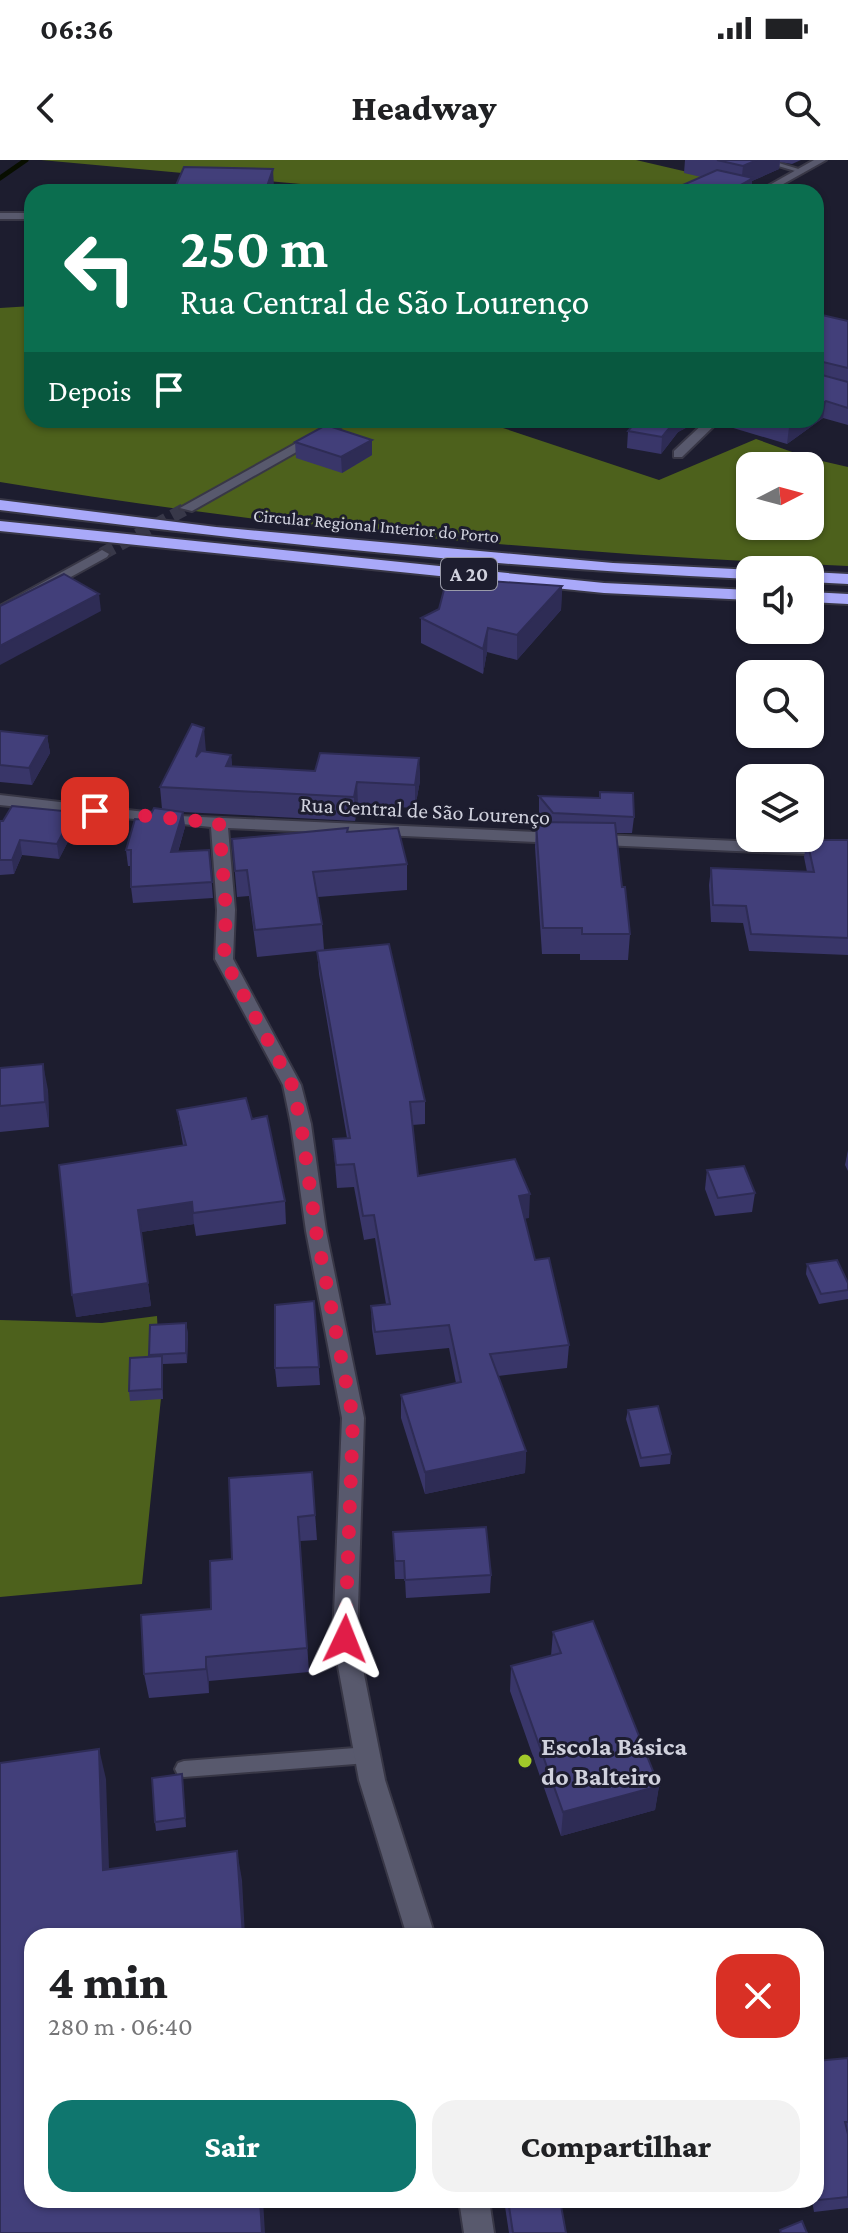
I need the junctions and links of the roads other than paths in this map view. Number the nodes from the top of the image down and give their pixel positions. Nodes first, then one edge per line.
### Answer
1 (761, 160) edge
2 (791, 160) edge
3 (821, 160) edge
4 (781, 165) junction
5 (802, 171) junction
6 (777, 184) edge
7 (0, 216) edge
8 (24, 216) edge
9 (332, 428) edge
10 (706, 428) edge
11 (678, 454) dead end
12 (5, 504) edge
13 (187, 508) tunnel mouth
14 (0, 526) edge
15 (102, 554) tunnel mouth
16 (736, 573) edge
17 (824, 578) edge
18 (848, 579) edge
19 (736, 594) edge
20 (824, 598) edge
21 (848, 599) edge
22 (0, 612) edge
23 (0, 800) edge
24 (219, 823) junction
25 (848, 851) edge
26 (368, 1755) junction
27 (184, 1769) dead end
28 (418, 1928) edge
29 (475, 2208) edge
30 (479, 2233) edge

1 - 4 lane
2 - 4 lane
3 - 5 street
4 - 5 lane
5 - 6 street
7 - 8 street
9 - 13 street
10 - 11 street
12 - 16 highway, Circular Regional Interior do Porto / A 20
14 - 19 highway, Circular Regional Interior do Porto / A 20
15 - 22 street
17 - 18 highway
20 - 21 highway
23 - 24 street, Rua Central de São Lourenço
24 - 25 street, Rua Central de São Lourenço
24 - 26 street
26 - 27 lane
26 - 28 street
29 - 30 street

